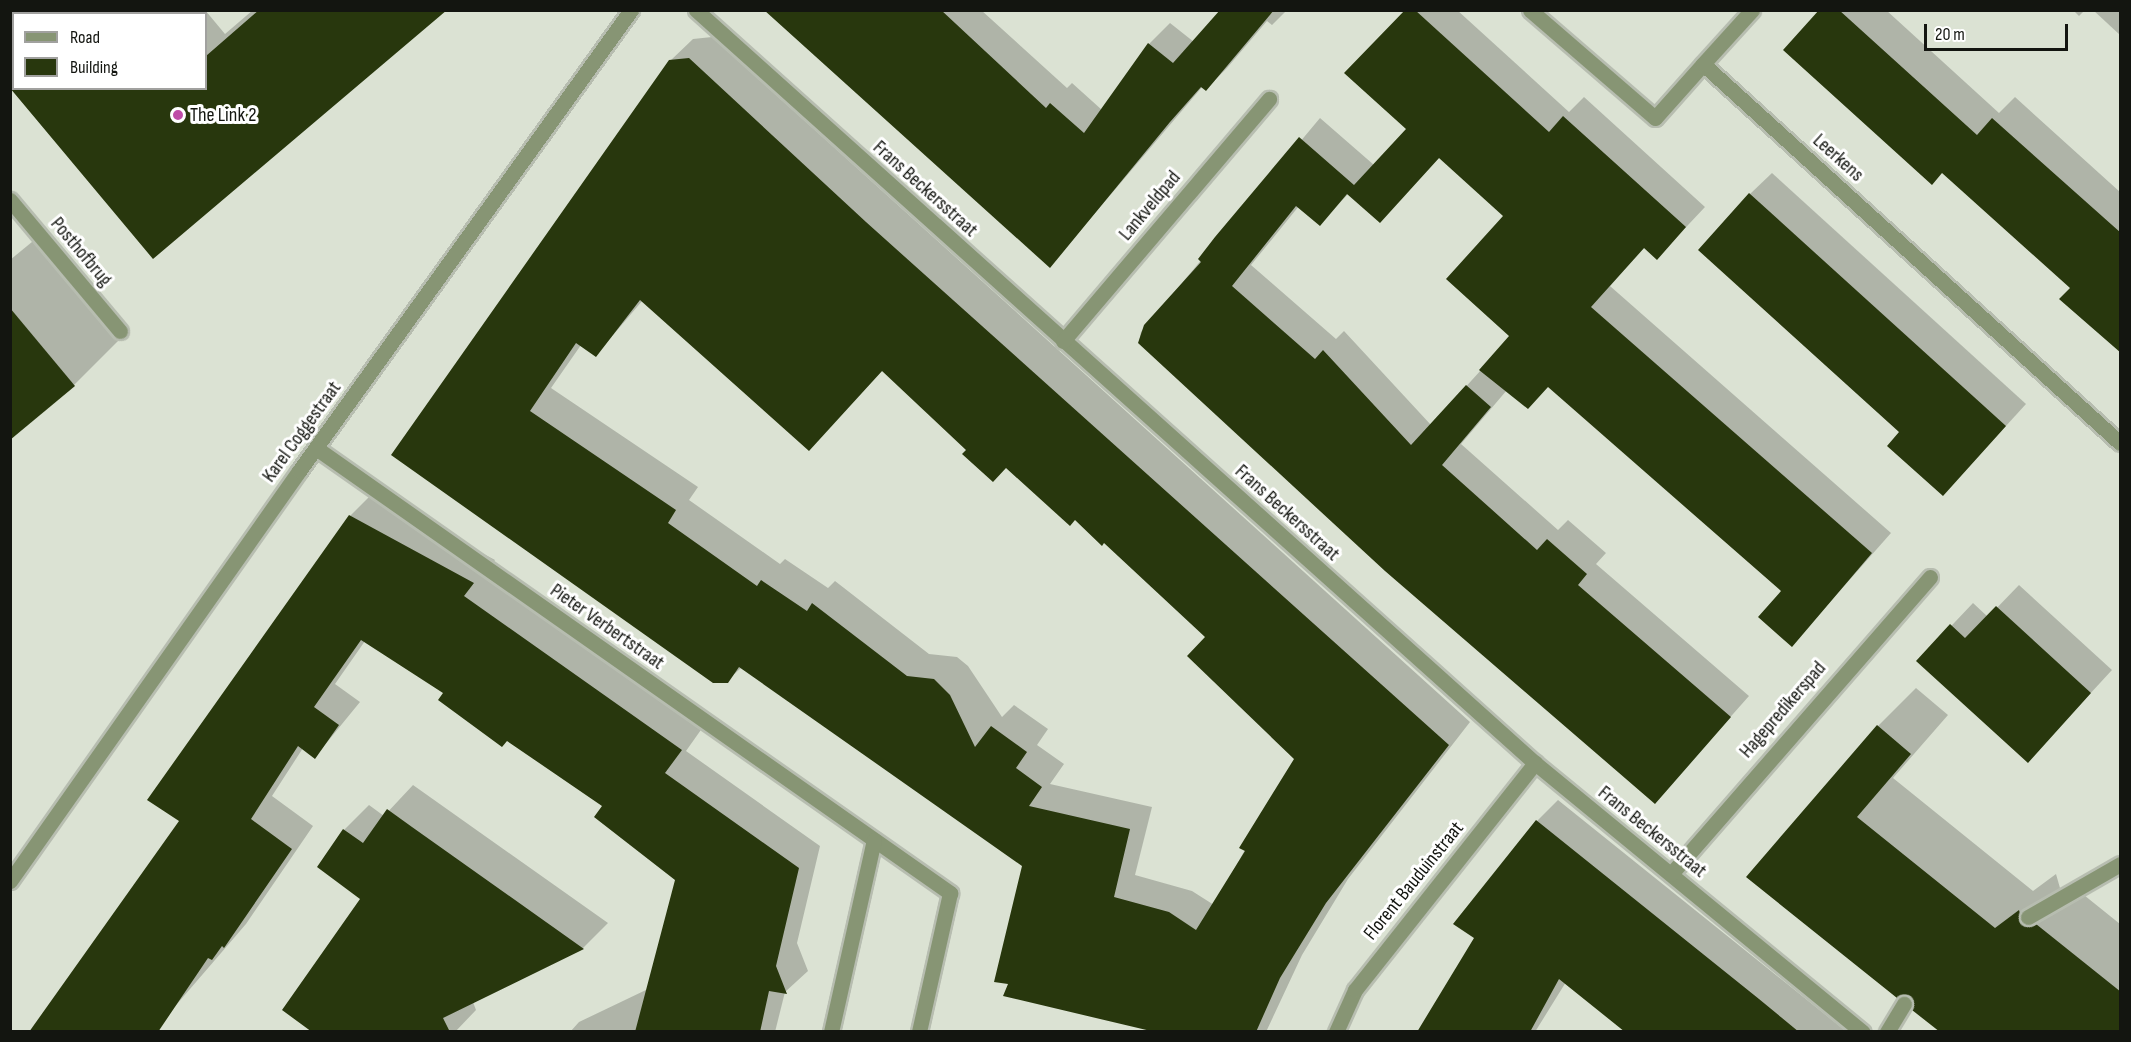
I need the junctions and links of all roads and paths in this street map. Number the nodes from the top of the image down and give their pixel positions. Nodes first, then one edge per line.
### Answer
1 (631, 10) edge
2 (696, 10) edge
3 (1530, 10) edge
4 (1752, 10) edge
5 (1703, 64) junction
6 (1269, 99) dead end
7 (10, 200) edge
8 (120, 331) dead end
9 (1063, 341) junction
10 (2121, 443) edge
11 (316, 448) junction
12 (1930, 577) dead end
13 (1535, 763) junction
14 (874, 840) junction
15 (2121, 864) edge
16 (1671, 874) junction
17 (10, 881) edge
18 (2028, 917) dead end
19 (1904, 1004) dead end
20 (831, 1032) edge
21 (919, 1032) edge
22 (1336, 1032) edge
23 (1863, 1032) edge
24 (1887, 1032) edge

1 - 11 street, Karel Coggestraat
2 - 9 street, Frans Beckersstraat
3 - 5 street
4 - 5 street
5 - 10 street, Leerkens
6 - 9 street, Lankveldpad
7 - 8 street, Posthofbrug
9 - 13 street, Frans Beckersstraat
11 - 14 street, Pieter Verbertstraat
11 - 17 street, Karel Coggestraat
12 - 16 street, Hagepredikerspad
13 - 16 street, Frans Beckersstraat
13 - 22 street, Florent Bauduinstraat
14 - 20 street
14 - 21 street, Pieter Verbertstraat
15 - 18 street
16 - 23 street, Frans Beckersstraat
19 - 24 street

